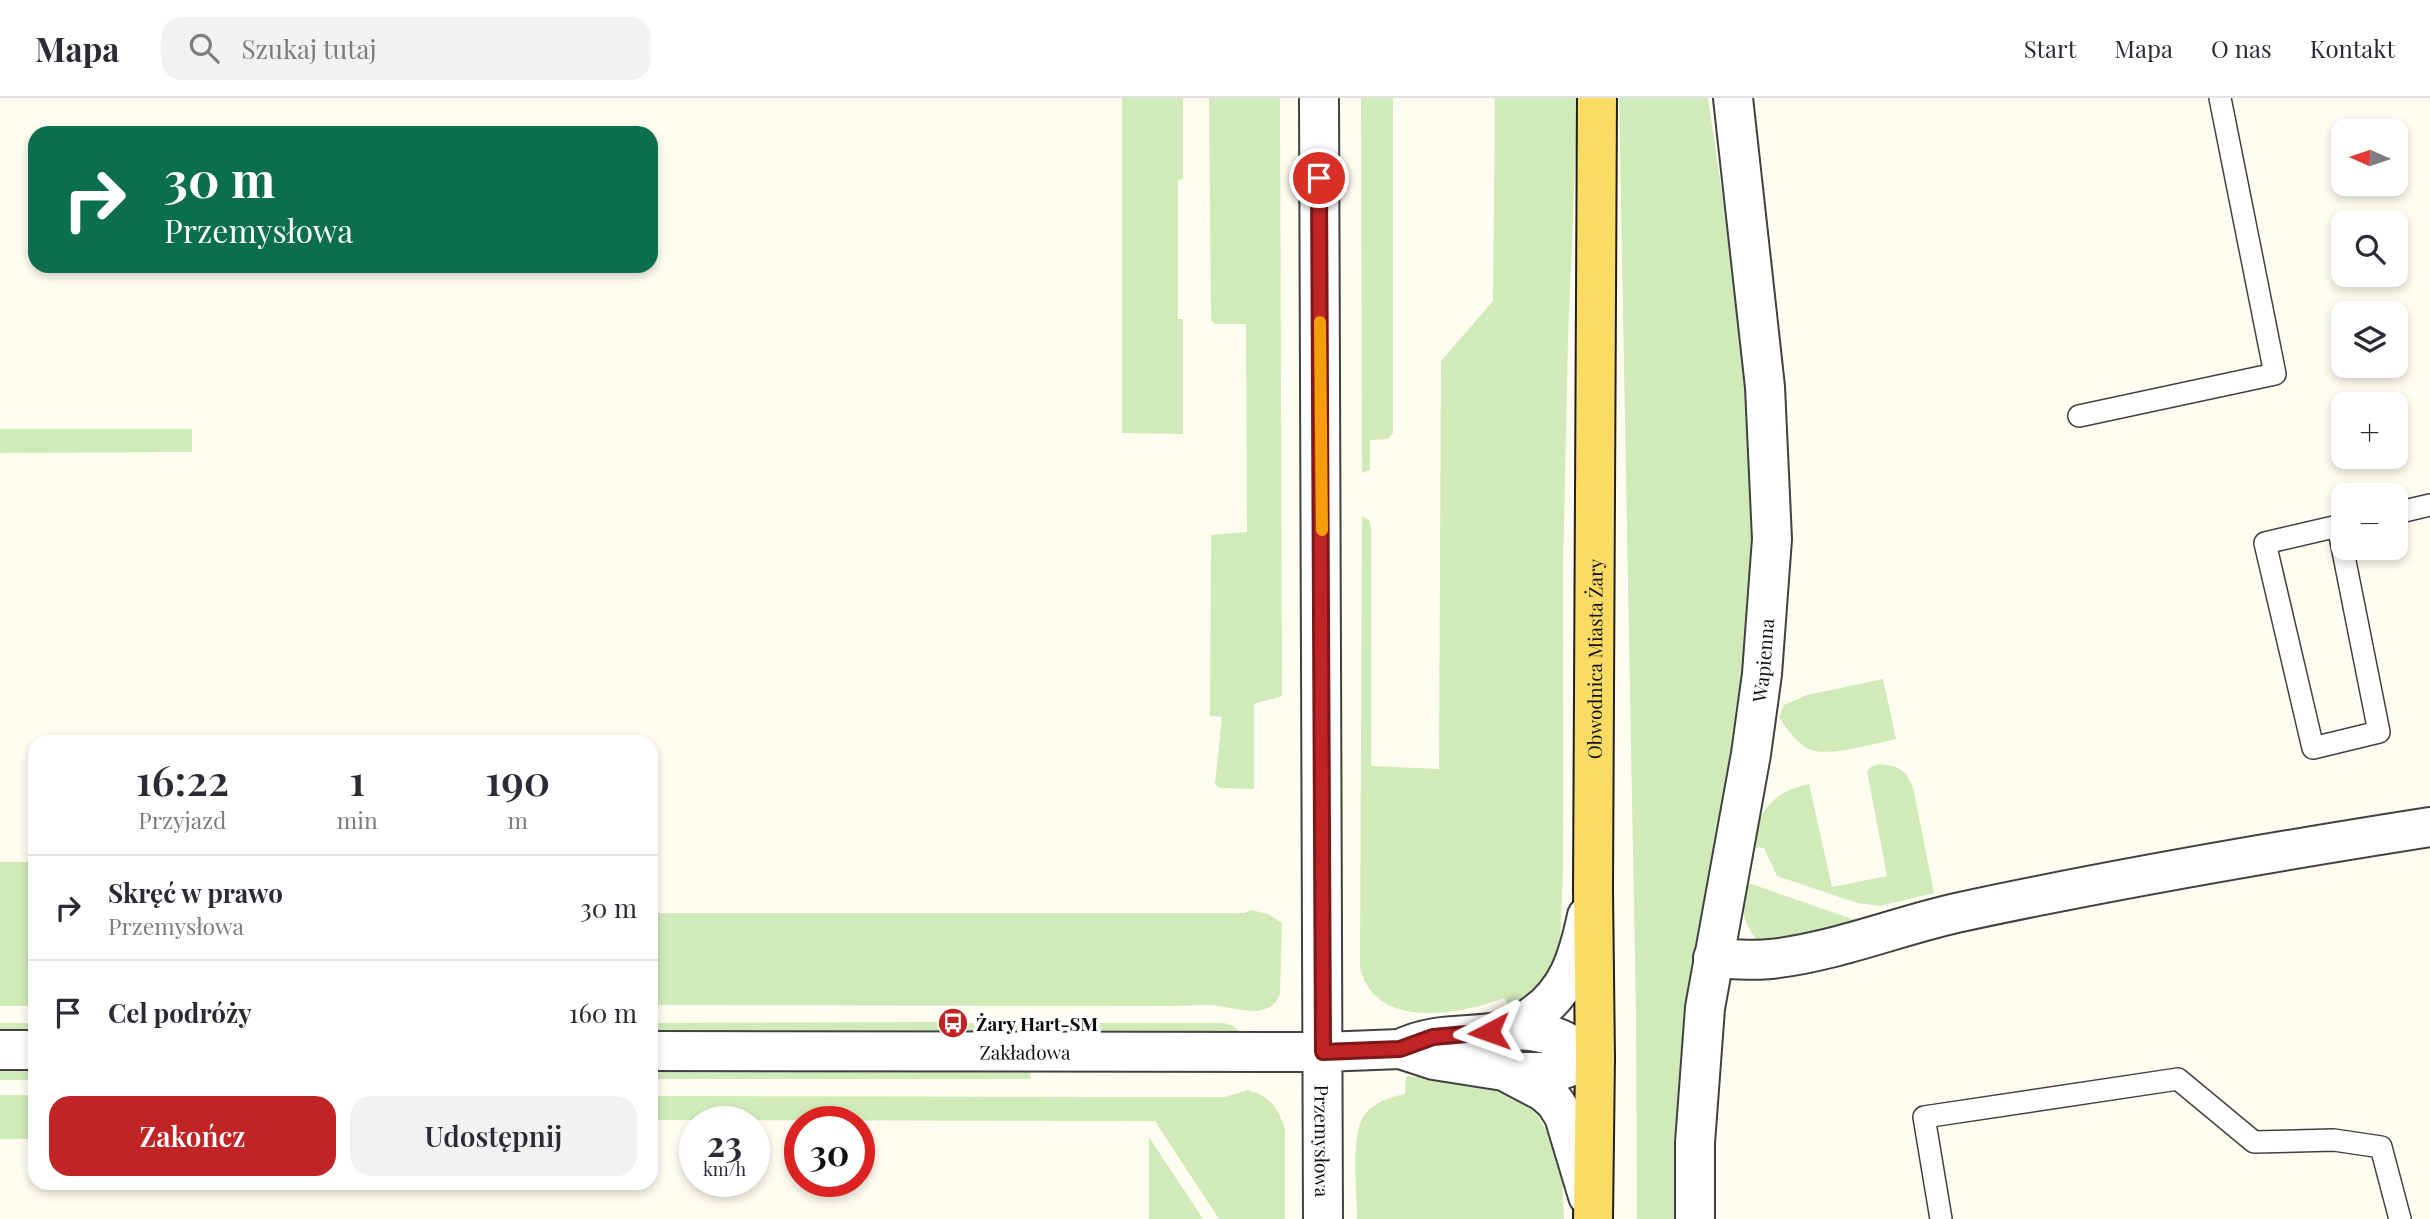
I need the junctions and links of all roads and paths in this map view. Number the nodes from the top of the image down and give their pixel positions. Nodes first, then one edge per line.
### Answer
1 (1319, 98) edge
2 (1597, 98) edge
3 (1733, 98) edge
4 (2220, 98) edge
5 (2079, 416) dead end
6 (2430, 505) edge
7 (2408, 510) edge
8 (2341, 526) edge
9 (2430, 827) edge
10 (1593, 890) junction
11 (1713, 958) junction
12 (1510, 1030) junction
13 (1400, 1049) junction
14 (0, 1050) edge
15 (28, 1050) edge
16 (658, 1051) edge
17 (1323, 1052) junction
18 (1595, 1058) junction
19 (1504, 1072) junction
20 (1323, 1219) edge
21 (1594, 1219) edge
22 (1695, 1219) edge
23 (1941, 1219) edge
24 (2400, 1219) edge

1 - 17 street, Przemysłowa
2 - 10 main road, Obwodnica Miasta Żary
3 - 11 street, Wapienna
4 - 5 lane
6 - 7 lane
8 - 8 lane
9 - 11 street
10 - 12 street, Zakładowa
10 - 18 main road, Obwodnica Miasta Żary
11 - 22 street, Wapienna
12 - 13 street, Zakładowa
12 - 18 street, Zakładowa
13 - 17 street, Zakładowa
13 - 19 street, Zakładowa
14 - 15 street
16 - 17 street, Zakładowa
17 - 20 street, Przemysłowa
18 - 19 street, Zakładowa
18 - 21 main road, Obwodnica Miasta Żary
19 - 21 street, Zakładowa
23 - 24 lane

